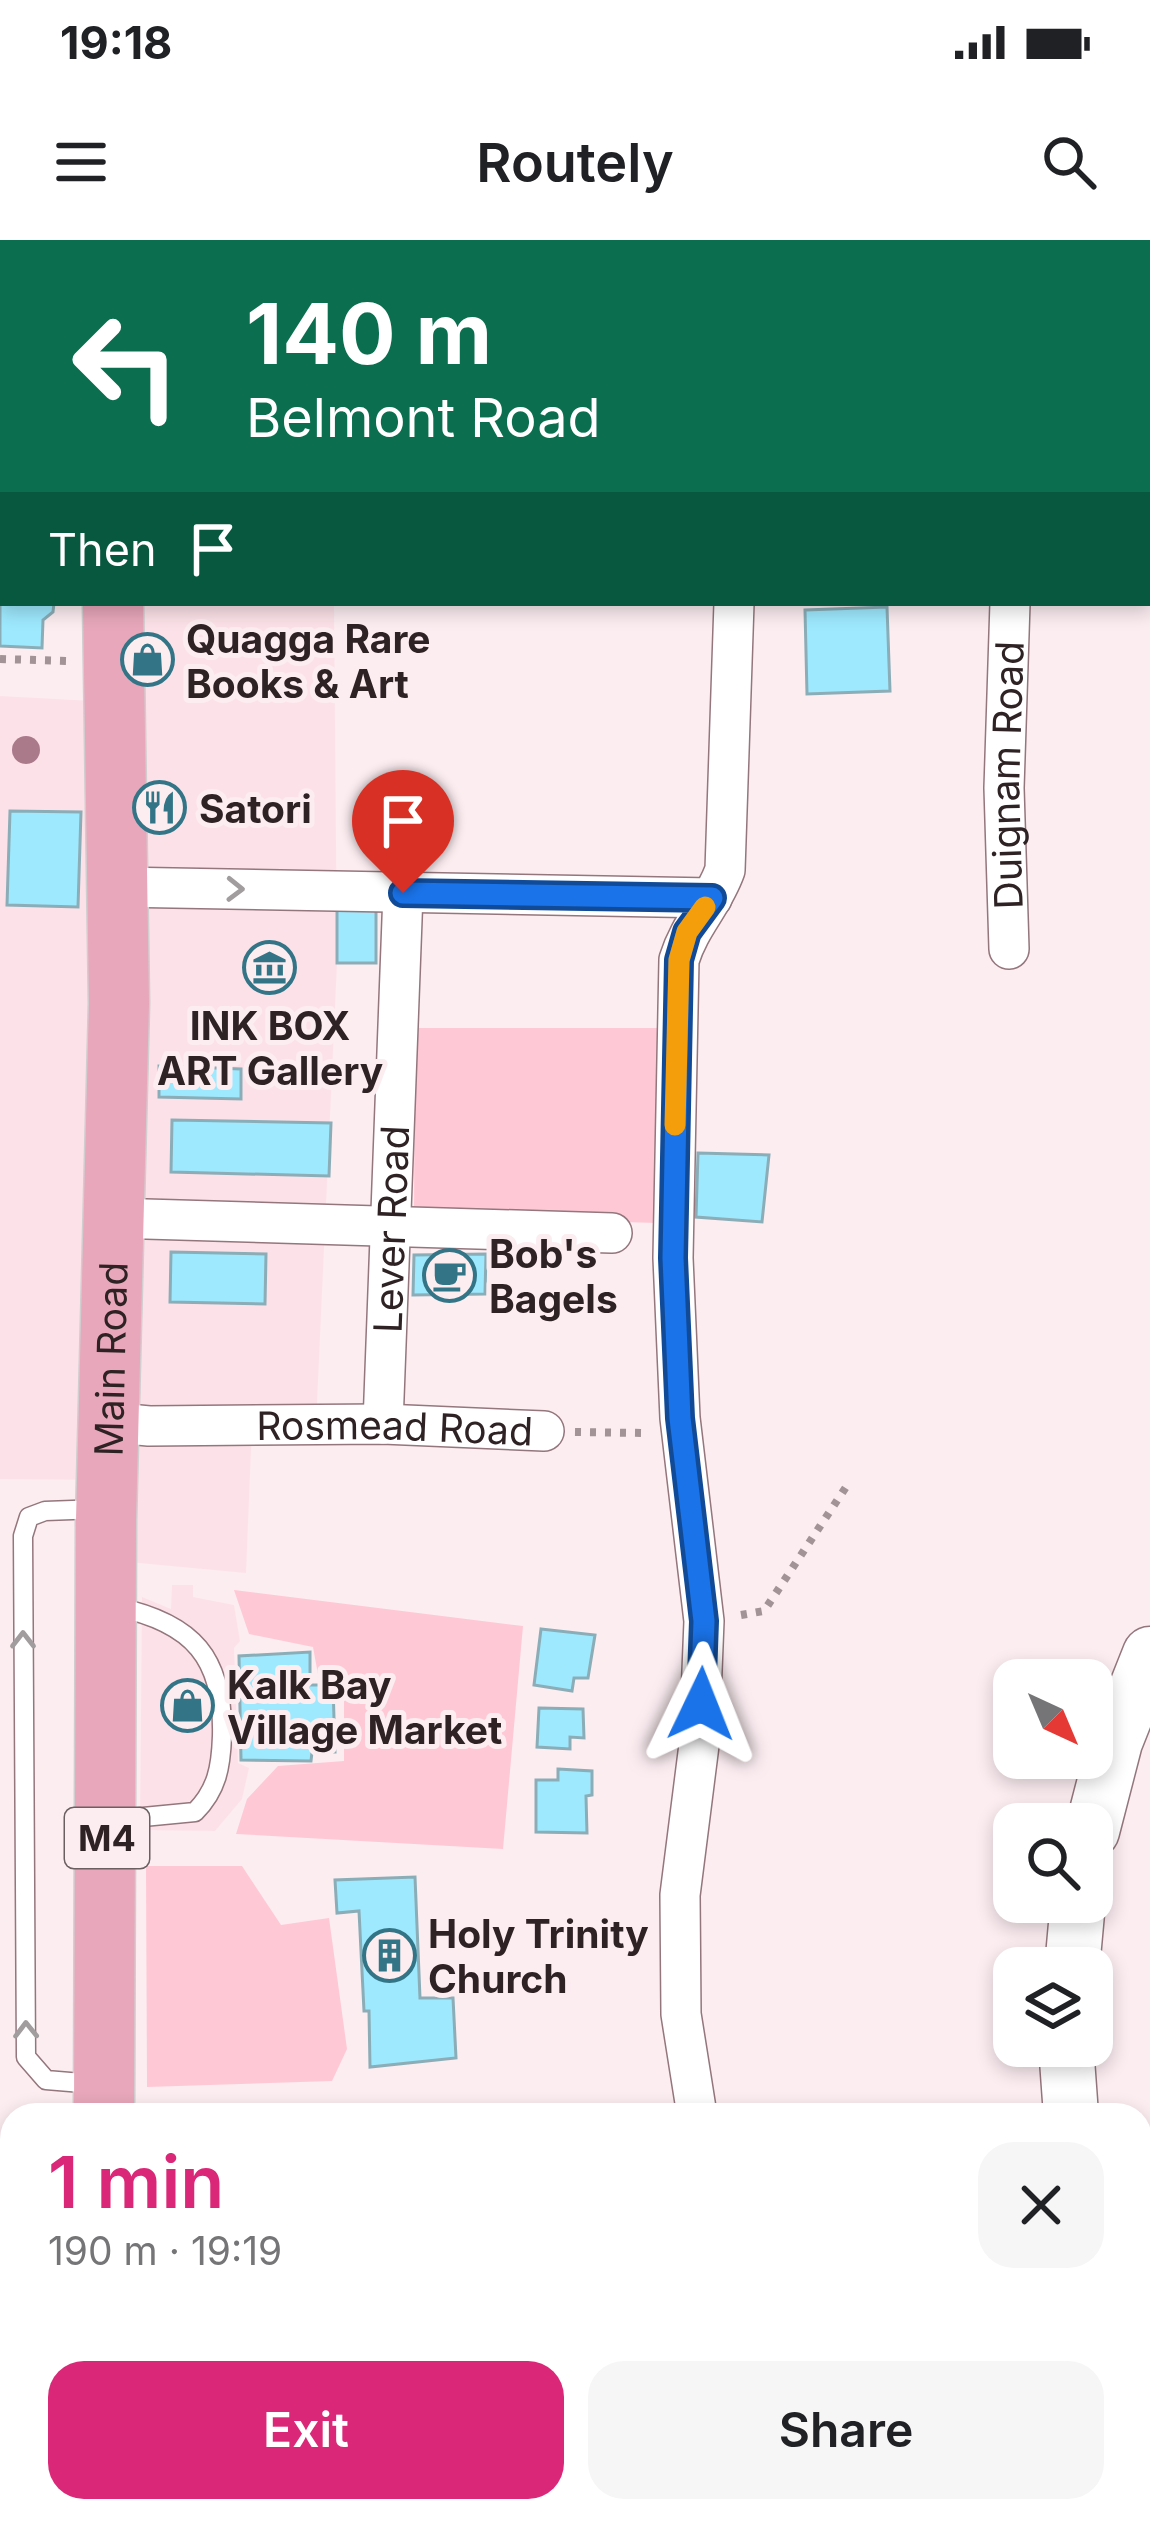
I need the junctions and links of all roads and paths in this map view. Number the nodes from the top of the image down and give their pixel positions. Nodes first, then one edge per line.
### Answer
1 (113, 606) edge
2 (734, 606) edge
3 (1010, 606) edge
4 (0, 659) edge
5 (74, 661) dead end
6 (118, 887) junction
7 (403, 893) junction
8 (712, 898) junction
9 (1009, 949) dead end
10 (112, 1217) junction
11 (390, 1227) junction
12 (612, 1232) dead end
13 (107, 1422) junction
14 (383, 1424) junction
15 (544, 1431) joint
16 (682, 1433) junction
17 (847, 1487) dead end
18 (106, 1509) junction
19 (106, 1605) junction
20 (704, 1621) junction
21 (1150, 1654) edge
22 (1099, 1803) edge
23 (107, 1821) junction
24 (1068, 2067) edge
25 (105, 2100) edge
26 (696, 2103) edge
27 (1070, 2103) edge

1 - 6 main road, Main Road / M4
2 - 8 street
3 - 9 street, Duignam Road
4 - 5 path
6 -> 7 street
6 - 10 main road, Main Road / M4
7 - 8 street
7 - 11 street, Lever Road
8 - 16 street
10 - 11 street
10 - 13 main road, Main Road / M4
11 - 12 street
11 - 14 street, Lever Road
13 - 14 street, Rosmead Road
13 - 18 main road, Main Road / M4
14 - 15 street, Rosmead Road
15 - 16 path, Rosmead Road
16 - 20 street
17 - 20 path
18 - 19 main road, Main Road / M4
25 -> 18 lane
19 - 23 main road, Main Road / M4
19 - 23 lane
20 - 26 street
21 - 22 main road
23 - 25 main road, Main Road / M4
24 - 27 main road

